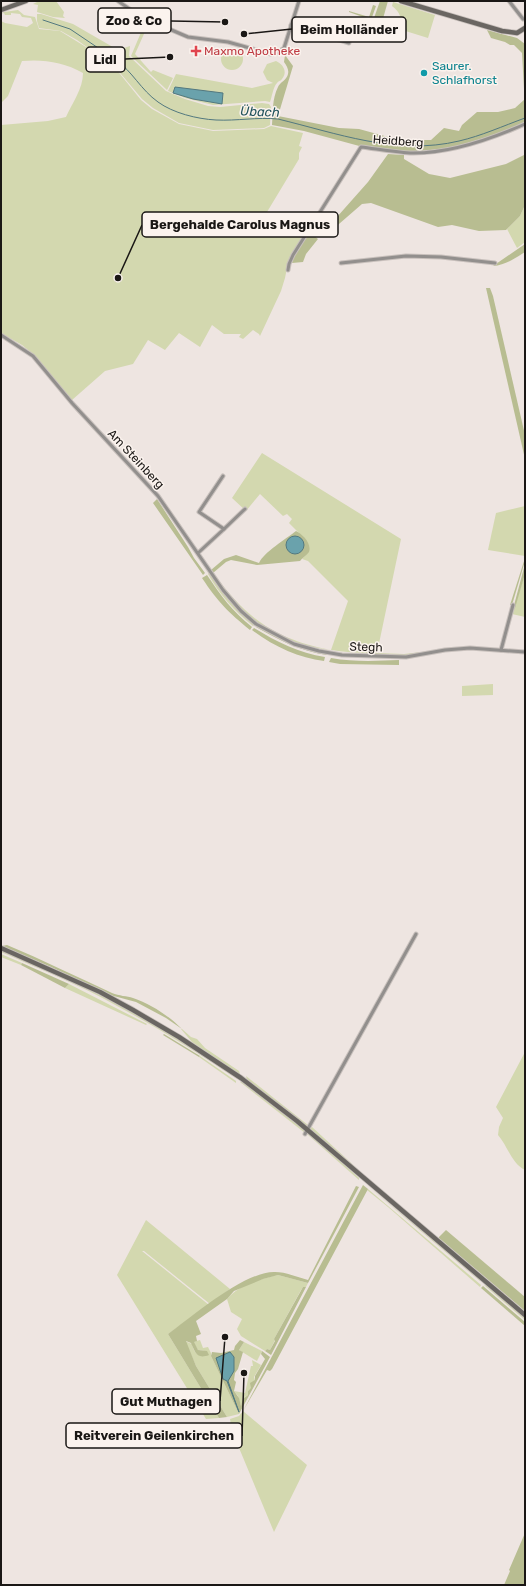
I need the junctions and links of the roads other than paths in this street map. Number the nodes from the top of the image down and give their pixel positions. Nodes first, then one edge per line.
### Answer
1 (24, 1) edge
2 (118, 1) edge
3 (299, 1) edge
4 (401, 1) edge
5 (508, 1) edge
6 (1, 10) edge
7 (523, 19) dead end
8 (291, 25) junction
9 (524, 30) edge
10 (349, 43) dead end
11 (525, 124) edge
12 (495, 262) dead end
13 (341, 263) dead end
14 (288, 270) dead end
15 (1, 335) edge
16 (223, 476) dead end
17 (245, 510) dead end
18 (224, 529) junction
19 (198, 553) junction
20 (513, 605) dead end
21 (241, 611) joint
22 (501, 650) junction
23 (525, 652) edge
24 (416, 934) dead end
25 (1, 948) edge
26 (307, 1132) junction
27 (525, 1315) edge

1 - 6 main road
2 - 8 street
3 - 8 street
4 - 9 main road
5 - 7 street
8 - 10 street
11 - 14 street, Heidberg
12 - 13 street
15 - 19 street, Am Steinberg
16 - 18 street
17 - 18 street
18 - 19 street
19 - 21 street, Am Steinberg
20 - 22 street
21 - 22 street, Stegh
22 - 23 street, Stegh
24 - 26 street
25 - 26 main road
26 - 27 main road

